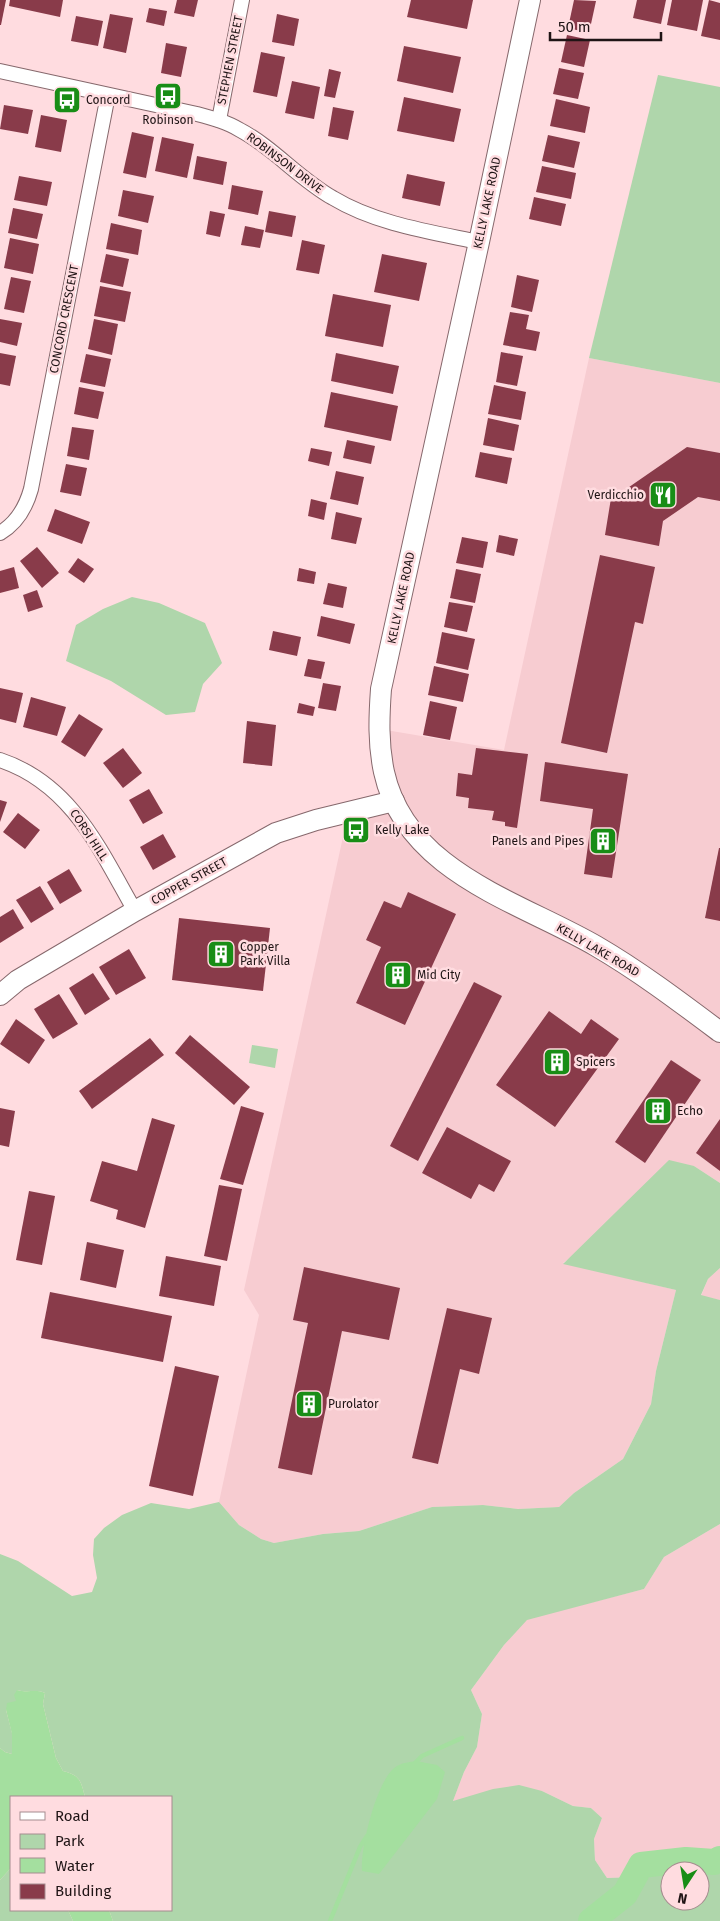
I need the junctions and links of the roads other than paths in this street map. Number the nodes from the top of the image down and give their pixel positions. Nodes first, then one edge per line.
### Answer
1 (242, 0) edge
2 (530, 0) edge
3 (0, 72) edge
4 (108, 95) junction
5 (218, 120) junction
6 (479, 242) junction
7 (0, 533) edge
8 (0, 760) edge
9 (394, 801) junction
10 (135, 911) junction
11 (0, 995) edge
12 (720, 1032) edge

1 - 5 street, STEPHEN STREET
2 - 6 street, KELLY LAKE ROAD
3 - 4 street, ROBINSON DRIVE
4 - 5 street, ROBINSON DRIVE
4 - 7 street, CONCORD CRESCENT
5 - 6 street, ROBINSON DRIVE
6 - 9 street, KELLY LAKE ROAD
8 - 10 street, CORSI HILL
9 - 10 street, COPPER STREET
9 - 12 street, KELLY LAKE ROAD
10 - 11 street, COPPER STREET

